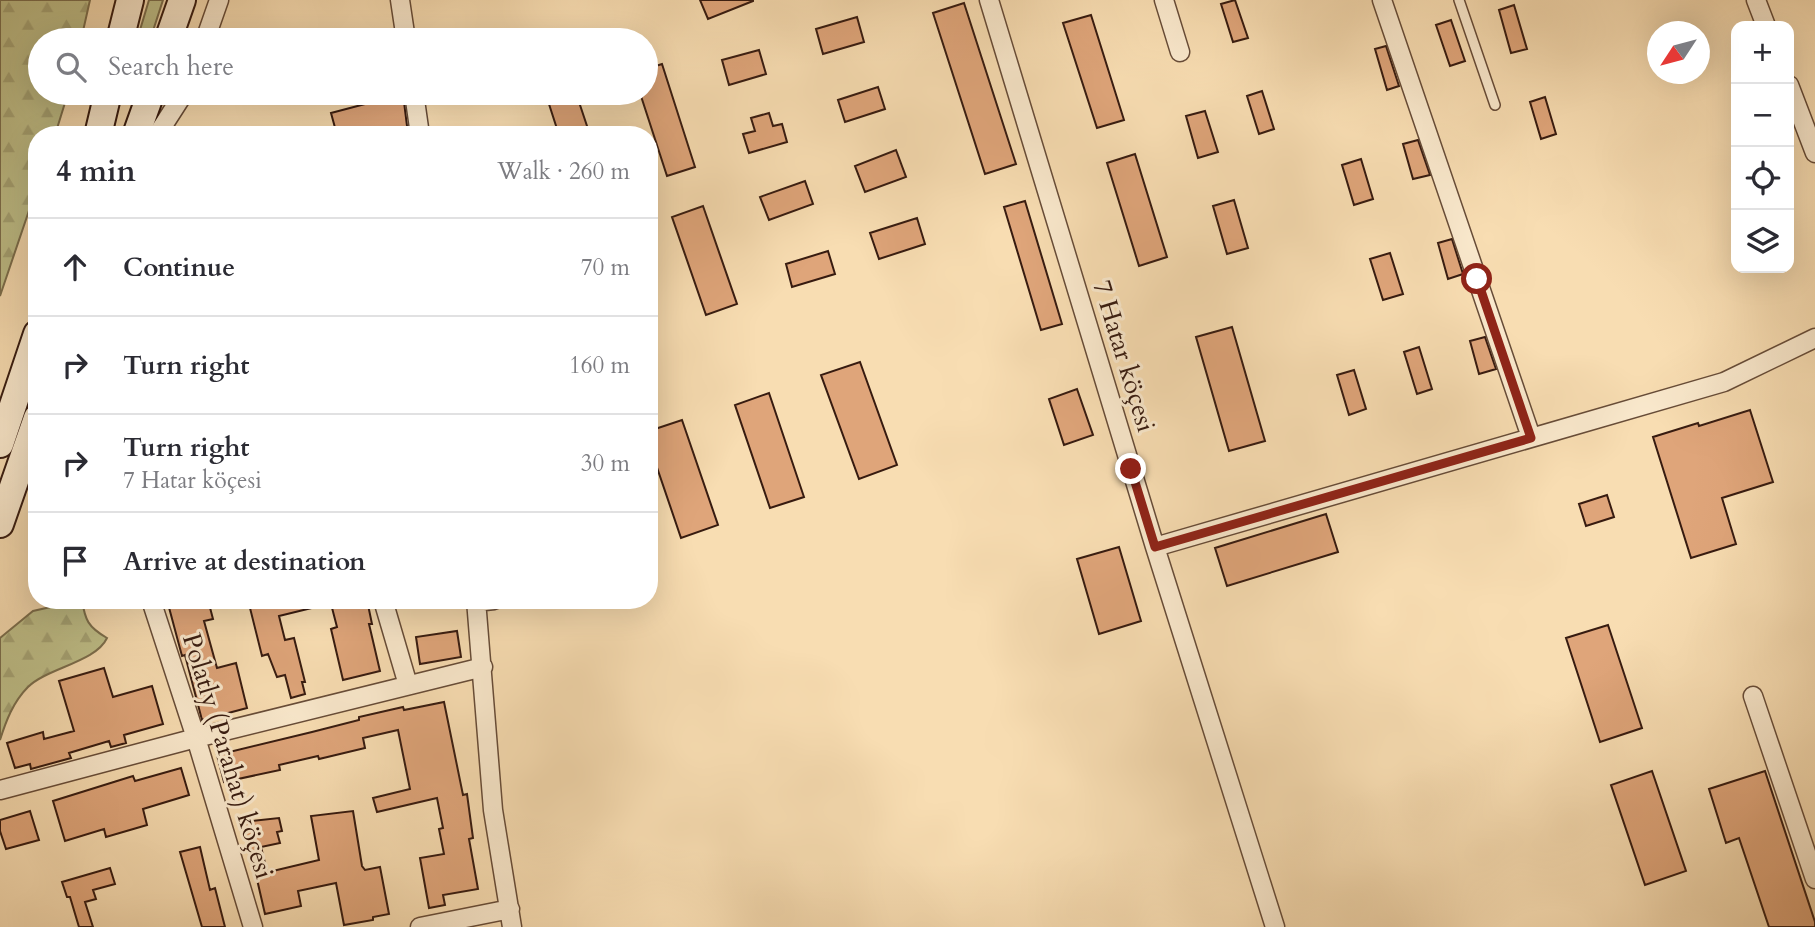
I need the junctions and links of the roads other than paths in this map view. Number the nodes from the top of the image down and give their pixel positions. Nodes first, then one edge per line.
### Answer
1 (130, 0) edge
2 (182, 0) edge
3 (219, 0) edge
4 (400, 0) edge
5 (989, 0) edge
6 (1164, 0) edge
7 (1382, 0) edge
8 (1459, 0) edge
9 (1756, 0) edge
10 (1764, 21) edge
11 (123, 28) edge
12 (172, 28) edge
13 (209, 28) edge
14 (404, 28) edge
15 (1180, 52) dead end
16 (1794, 98) edge
17 (1495, 104) dead end
18 (105, 105) edge
19 (147, 105) edge
20 (176, 105) edge
21 (416, 105) edge
22 (100, 126) edge
23 (139, 126) edge
24 (163, 126) edge
25 (419, 126) edge
26 (1815, 153) edge
27 (1815, 338) edge
28 (28, 361) edge
29 (1531, 438) junction
30 (0, 444) edge
31 (28, 444) edge
32 (0, 524) edge
33 (1155, 547) junction
34 (154, 609) edge
35 (386, 609) edge
36 (477, 609) edge
37 (483, 667) junction
38 (408, 685) junction
39 (1753, 696) dead end
40 (196, 738) junction
41 (0, 790) edge
42 (1815, 879) edge
43 (511, 918) edge
44 (253, 927) edge
45 (420, 927) edge
46 (1275, 927) edge

1 - 11 main road
2 - 12 main road
3 - 13 street
4 - 14 street
5 - 33 street, 7 Hatar köçesi
6 - 15 street
7 - 29 street
8 - 17 lane
9 - 10 street
16 - 26 street
18 - 22 main road
19 - 23 main road
20 - 24 street
21 - 25 street
27 - 29 street
28 - 30 main road
29 - 33 street
31 - 32 main road
33 - 46 street, 7 Hatar köçesi
34 - 40 street, Polatly (Parahat) köçesi
35 - 38 street
36 - 37 street
37 - 38 street
37 - 43 street
38 - 40 street
39 - 42 street
40 - 41 street
40 - 44 street, Polatly (Parahat) köçesi
43 - 45 street

